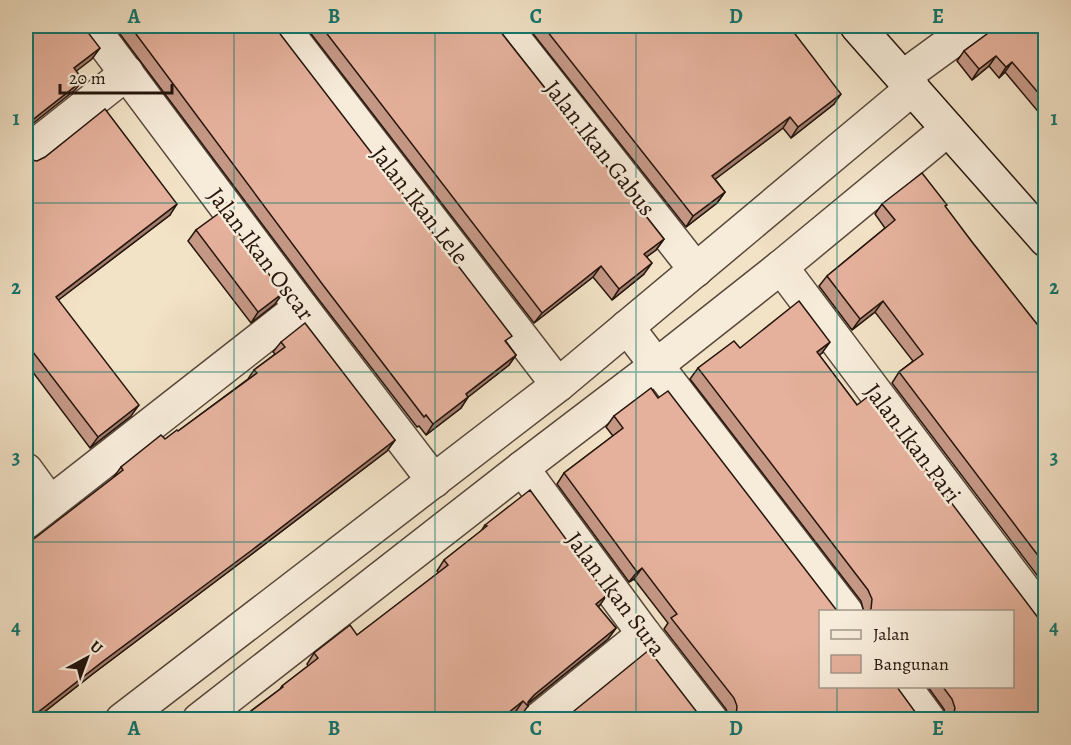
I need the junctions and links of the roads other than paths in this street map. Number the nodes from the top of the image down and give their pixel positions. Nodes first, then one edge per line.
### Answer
1 (91, 26) edge
2 (282, 26) edge
3 (504, 26) edge
4 (857, 26) edge
5 (973, 26) edge
6 (127, 73) junction
7 (908, 83) junction
8 (948, 129) junction
9 (26, 153) edge
10 (1046, 240) edge
11 (781, 267) junction
12 (696, 270) junction
13 (301, 307) junction
14 (627, 327) junction
15 (657, 365) junction
16 (558, 385) junction
17 (522, 468) junction
18 (26, 470) edge
19 (434, 481) junction
20 (38, 513) edge
21 (844, 610) edge
22 (1046, 619) edge
23 (644, 634) junction
24 (203, 657) junction
25 (905, 688) edge
26 (232, 694) junction
27 (122, 720) edge
28 (199, 720) edge
29 (538, 720) edge
30 (711, 720) edge
31 (929, 720) edge

1 - 6 street, Jalan Ikan Oscar
2 - 16 street, Jalan Ikan Lele
3 - 12 street, Jalan Ikan Gabus
4 - 7 street
5 - 7 street
6 - 9 street
6 - 13 street, Jalan Ikan Oscar
7 - 8 street
7 - 12 street
8 - 10 street
8 - 11 street
11 - 15 street
11 - 22 street, Jalan Ikan Pari
12 - 14 street
13 - 19 street, Jalan Ikan Oscar
13 - 20 street
14 - 15 street
14 - 16 street
15 - 17 street
15 - 21 street
16 - 19 street
17 - 23 street, Jalan Ikan Sura
17 - 26 street
18 - 20 street
19 - 24 street
23 - 29 street
23 - 30 street, Jalan Ikan Sura
24 - 26 street
24 - 27 street
25 - 31 street
26 - 28 street

